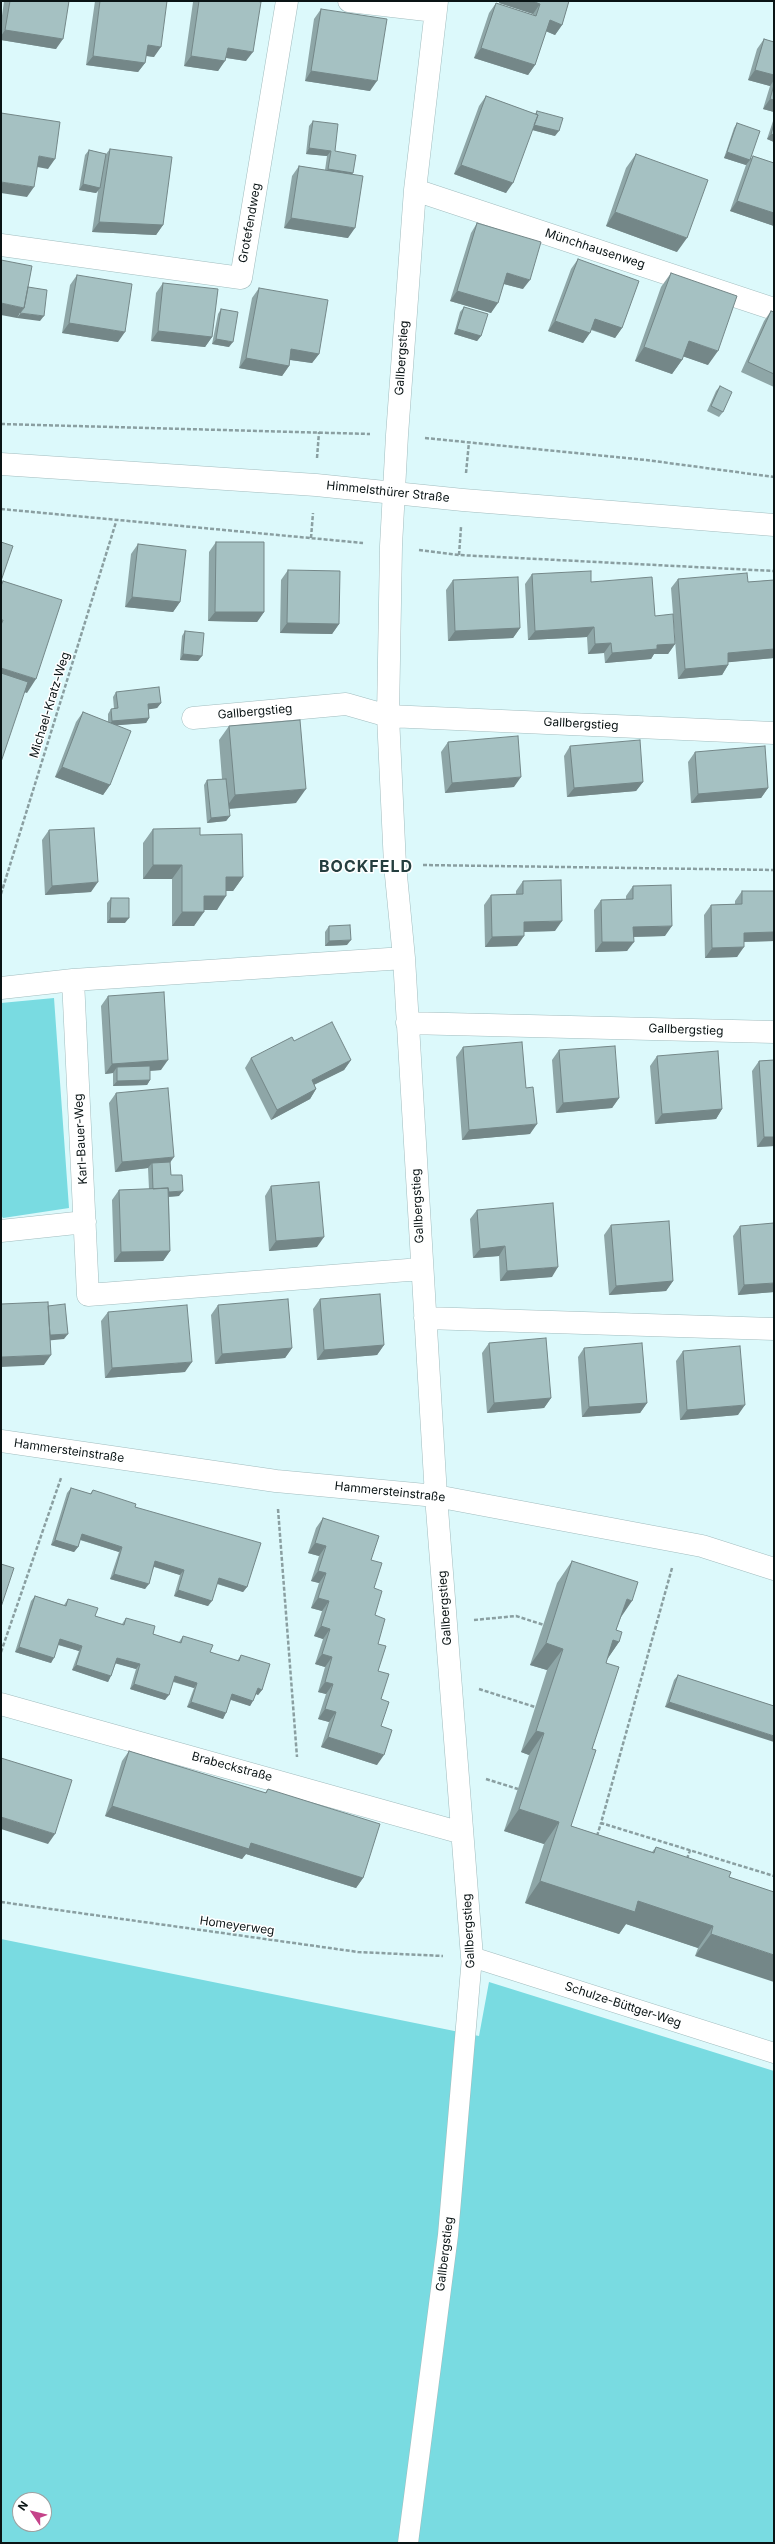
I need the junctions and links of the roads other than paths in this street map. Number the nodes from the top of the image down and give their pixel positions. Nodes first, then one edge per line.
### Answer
1 (287, 1) edge
2 (349, 1) edge
3 (436, 6) edge
4 (415, 190) junction
5 (1, 245) edge
6 (774, 309) edge
7 (1, 464) edge
8 (394, 493) junction
9 (774, 525) edge
10 (388, 716) junction
11 (193, 718) dead end
12 (774, 733) edge
13 (404, 958) junction
14 (73, 980) junction
15 (1, 988) edge
16 (407, 1023) junction
17 (774, 1032) edge
18 (85, 1222) junction
19 (1, 1232) edge
20 (421, 1268) junction
21 (425, 1318) junction
22 (774, 1329) edge
23 (1, 1441) edge
24 (436, 1496) junction
25 (774, 1569) edge
26 (1, 1704) edge
27 (462, 1833) junction
28 (472, 1957) junction
29 (774, 2053) edge
30 (408, 2543) edge

1 - 5 street, Grotefendweg
2 - 3 street
3 - 4 street, Gallbergstieg
4 - 6 street, Münchhausenweg
4 - 8 street, Gallbergstieg
7 - 8 street, Himmelsthürer Straße
8 - 9 street, Himmelsthürer Straße
8 - 10 street, Gallbergstieg
10 - 11 street, Gallbergstieg
10 - 12 street, Gallbergstieg
10 - 13 street, Gallbergstieg
13 - 14 street
13 - 16 street, Gallbergstieg
14 - 15 street
14 - 18 street, Karl-Bauer-Weg
16 - 17 street, Gallbergstieg
16 - 20 street, Gallbergstieg
18 - 19 street
18 - 20 street, Karl-Bauer-Weg
20 - 21 street, Gallbergstieg
21 - 22 street
21 - 24 street, Gallbergstieg
23 - 24 street, Hammersteinstraße
24 - 25 street, Hammersteinstraße
24 - 27 street, Gallbergstieg
26 - 27 street, Brabeckstraße
27 - 28 street, Gallbergstieg
28 - 29 lane, Schulze-Büttger-Weg
28 - 30 lane, Gallbergstieg

